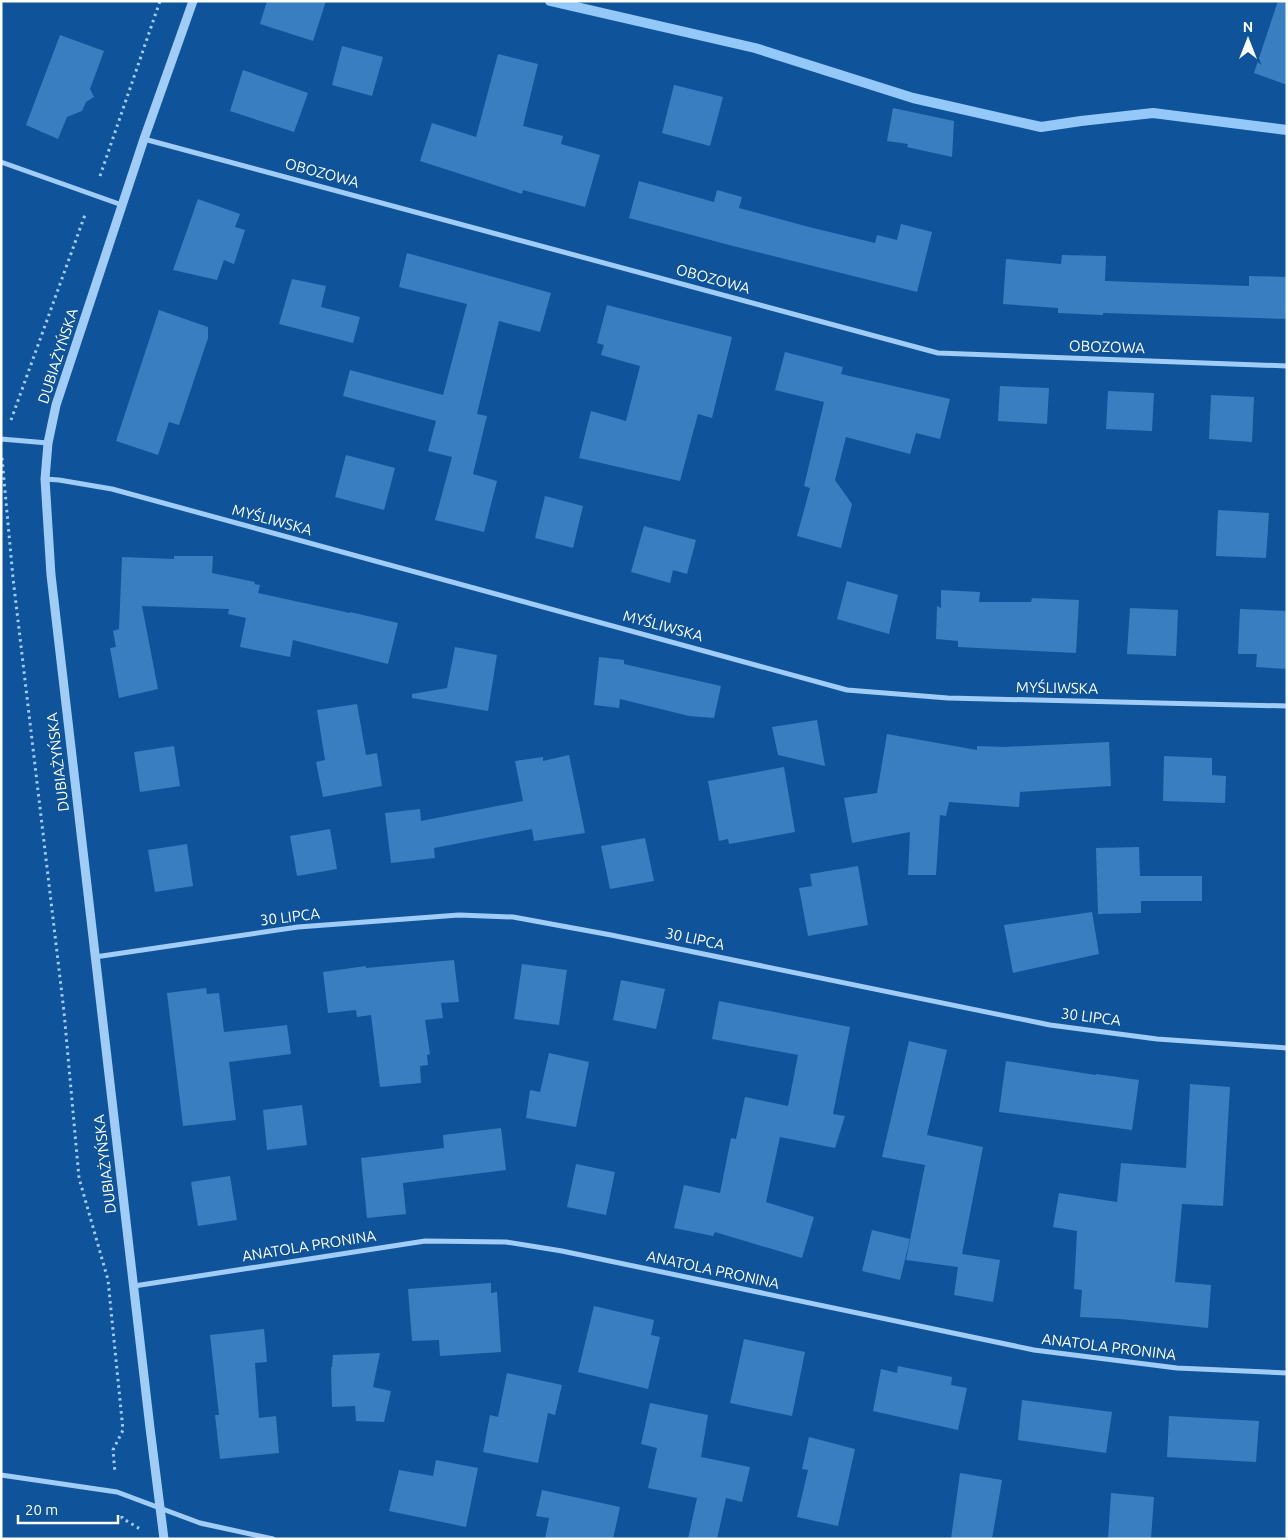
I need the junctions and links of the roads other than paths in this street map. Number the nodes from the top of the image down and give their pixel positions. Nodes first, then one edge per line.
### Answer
1 (193, 1) edge
2 (144, 138) junction
3 (1, 162) edge
4 (122, 205) junction
5 (1287, 366) edge
6 (1, 439) edge
7 (48, 443) junction
8 (45, 479) junction
9 (1287, 706) edge
10 (95, 957) junction
11 (1287, 1048) edge
12 (134, 1286) junction
13 (1287, 1373) edge
14 (1, 1475) edge
15 (160, 1508) junction
16 (164, 1539) edge
17 (273, 1539) edge

1 - 2 street, DUBIAŻYŃSKA
2 - 4 street, DUBIAŻYŃSKA
2 - 5 street, OBOZOWA
3 - 4 street
4 - 7 street, DUBIAŻYŃSKA
6 - 7 street
7 - 8 street, DUBIAŻYŃSKA
8 - 9 street, MYŚLIWSKA
8 - 10 street, DUBIAŻYŃSKA
10 - 11 street, 30 LIPCA
10 - 12 street, DUBIAŻYŃSKA
12 - 13 street, ANATOLA PRONINA
12 - 15 street, DUBIAŻYŃSKA
14 - 15 street
15 - 16 street, DUBIAŻYŃSKA
15 - 17 street

